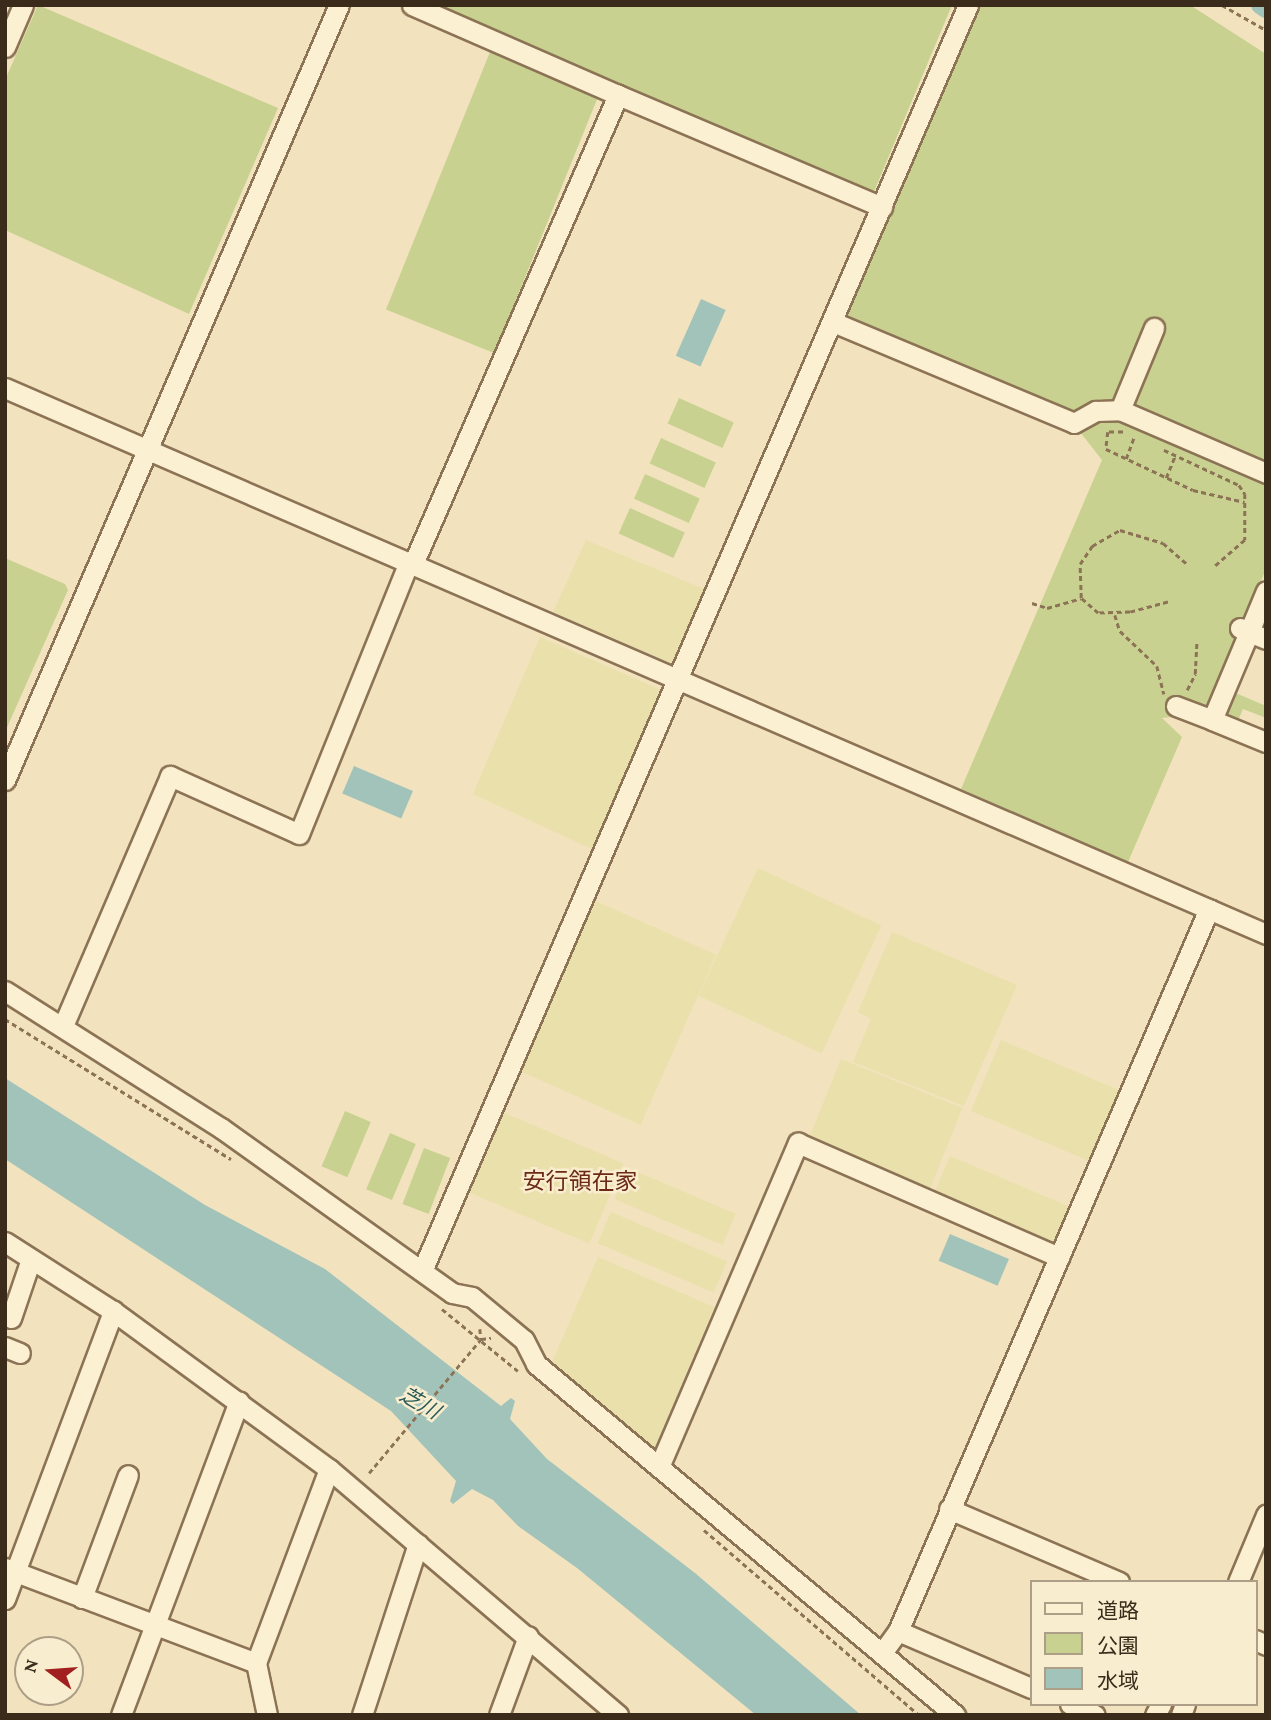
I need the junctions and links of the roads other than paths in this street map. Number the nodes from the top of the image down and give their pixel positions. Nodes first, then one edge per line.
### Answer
1 (23, 5) edge
2 (339, 5) edge
3 (412, 5) edge
4 (968, 5) edge
5 (5, 47) edge
6 (618, 95) junction
7 (882, 207) junction
8 (833, 322) junction
9 (1154, 328) dead end
10 (5, 388) edge
11 (1120, 410) junction
12 (148, 449) junction
13 (1266, 473) edge
14 (411, 563) junction
15 (1266, 591) edge
16 (1251, 633) edge
17 (680, 679) junction
18 (1176, 706) road end
19 (1212, 720) junction
20 (1266, 742) edge
21 (5, 780) edge
22 (1209, 909) junction
23 (1266, 934) edge
24 (5, 991) edge
25 (63, 1026) junction
26 (5, 1242) edge
27 (1059, 1257) junction
28 (31, 1259) junction
29 (422, 1271) junction
30 (113, 1311) junction
31 (11, 1318) dead end
32 (239, 1401) junction
33 (659, 1467) junction
34 (329, 1469) junction
35 (128, 1475) dead end
36 (949, 1509) junction
37 (1266, 1515) edge
38 (1261, 1541) edge
39 (418, 1544) junction
40 (10, 1570) edge
41 (1114, 1580) edge
42 (1239, 1580) edge
43 (82, 1598) junction
44 (5, 1599) edge
45 (154, 1626) junction
46 (898, 1630) junction
47 (528, 1636) junction
48 (882, 1653) junction
49 (256, 1663) junction
50 (1030, 1688) edge
51 (1075, 1706) edge
52 (121, 1715) edge
53 (267, 1715) edge
54 (362, 1715) edge
55 (499, 1715) edge
56 (618, 1715) edge
57 (955, 1715) edge
58 (1095, 1715) edge

1 - 5 street
2 - 12 street
3 - 6 street
4 - 7 street
6 - 7 street
6 - 14 street
7 - 8 street
8 - 11 street
8 - 17 street
9 - 11 street
10 - 12 street
11 - 13 street
12 - 14 street
12 - 21 street
14 - 17 street
14 - 25 street
15 - 16 street
16 - 19 street
17 - 22 street
17 - 29 street
18 - 19 street
19 - 20 street
22 - 23 street
22 - 27 street
24 - 25 street
25 - 29 street
26 - 28 street
27 - 33 street
27 - 36 street
28 - 30 street
28 - 31 street
29 - 33 street
30 - 32 street
30 - 40 street
32 - 34 street
32 - 45 street
33 - 48 street
34 - 39 street
34 - 49 street
35 - 43 street
36 - 41 street
36 - 46 street
37 - 38 street
38 - 42 street
39 - 47 street
39 - 54 street
40 - 43 street
40 - 44 street
43 - 45 street
45 - 49 street
45 - 52 street
46 - 48 street
46 - 50 street
47 - 55 street
47 - 56 street
48 - 57 street
49 - 53 street
51 - 58 street

